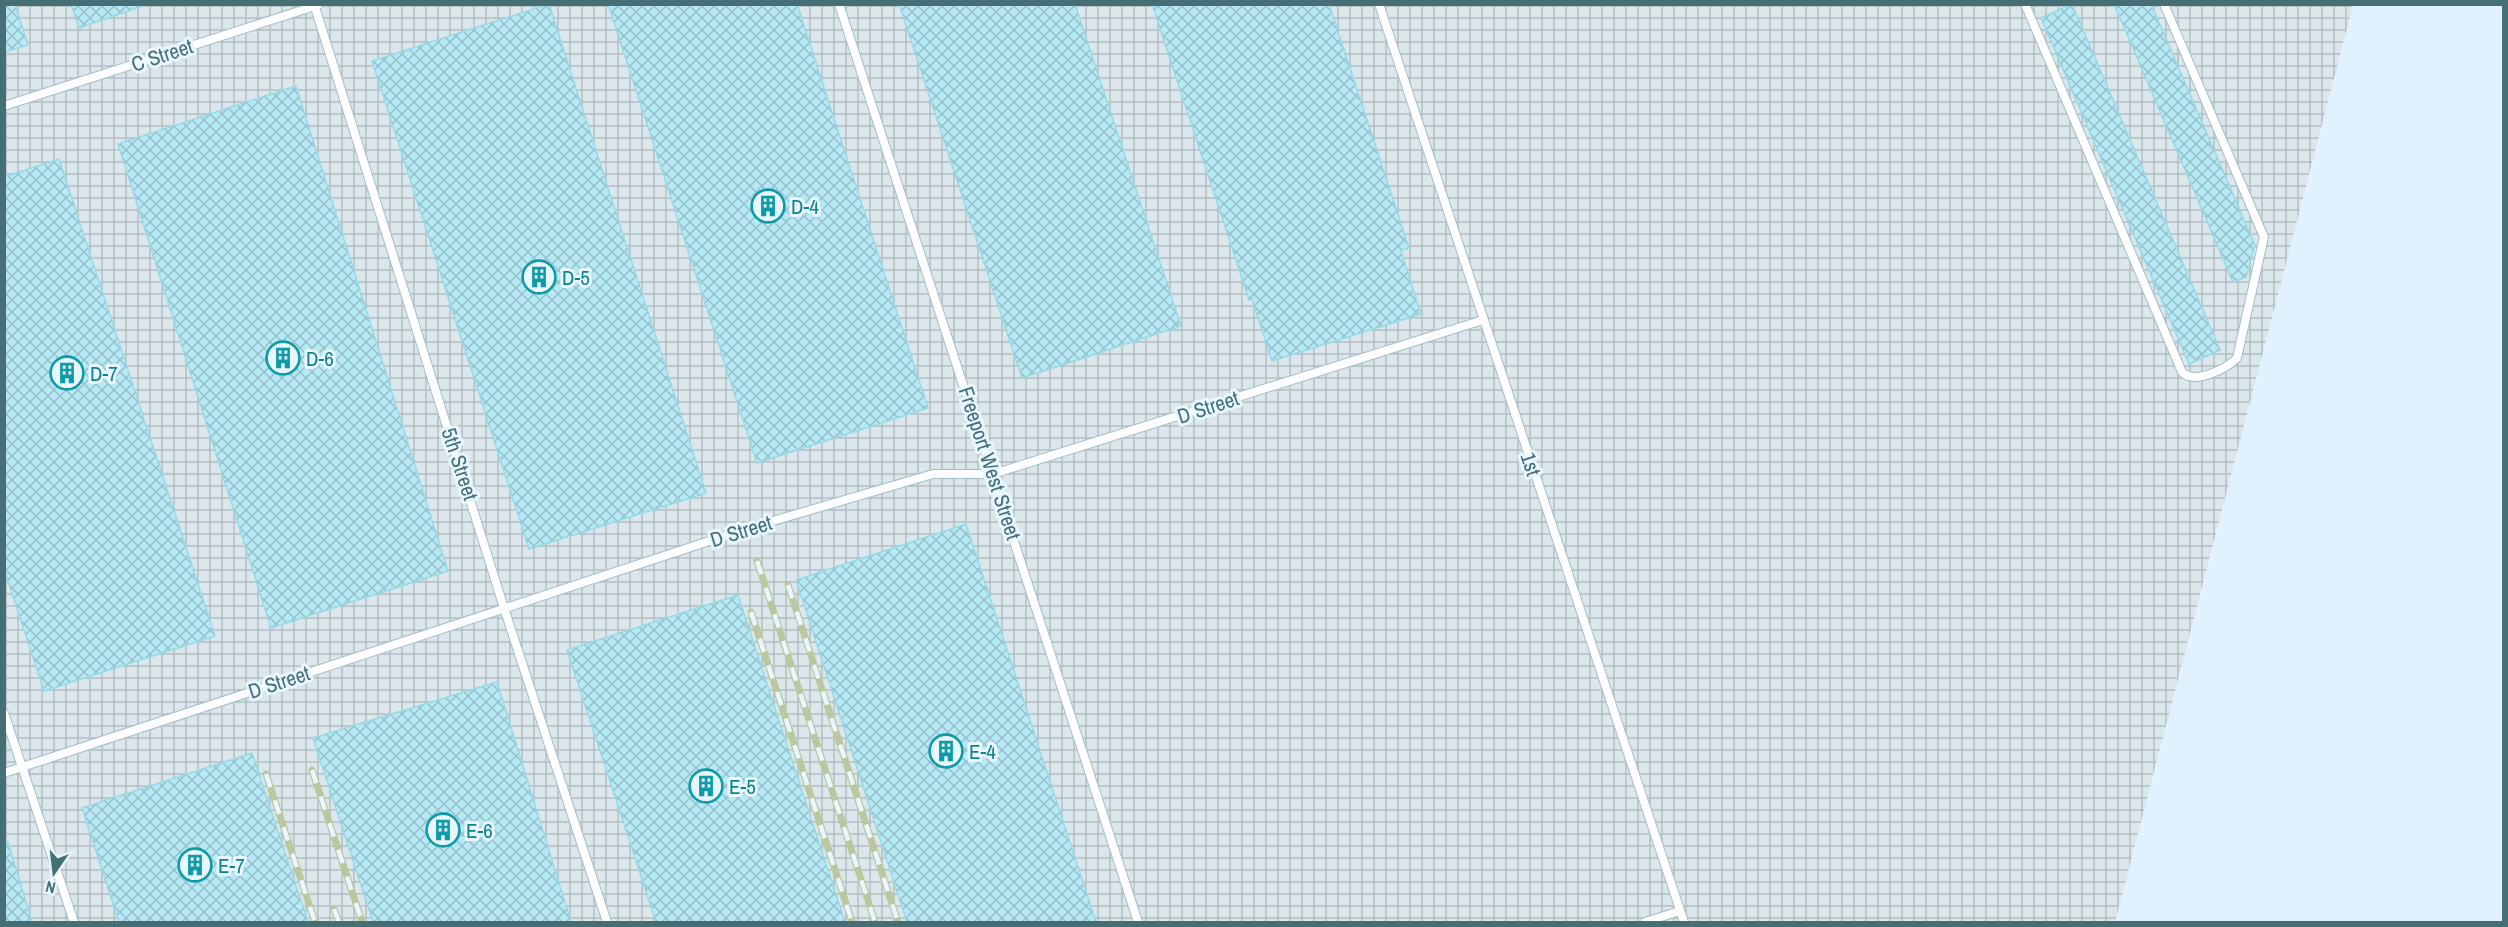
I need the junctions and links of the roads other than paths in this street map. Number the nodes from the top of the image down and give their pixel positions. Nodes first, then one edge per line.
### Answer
1 (839, 4) edge
2 (1379, 4) edge
3 (2025, 4) edge
4 (2164, 4) edge
5 (316, 5) edge
6 (4, 106) edge
7 (1483, 320) junction
8 (993, 474) junction
9 (504, 608) junction
10 (4, 713) edge
11 (22, 767) junction
12 (4, 773) edge
13 (1680, 911) junction
14 (74, 922) edge
15 (607, 922) edge
16 (1138, 922) edge
17 (1645, 922) edge
18 (1684, 922) edge

1 - 8 lane, Freeport West Street
2 - 7 lane, 1st
3 - 4 lane
5 - 6 lane, C Street
5 - 9 lane, 5th Street
7 - 8 lane, D Street
7 - 13 lane, 1st
8 - 9 lane, D Street
8 - 16 lane, Freeport West Street
9 - 11 lane, D Street
9 - 15 lane, 5th Street
10 - 11 lane
11 - 12 lane, D Street
11 - 14 lane
13 - 17 lane
13 - 18 lane, 1st

